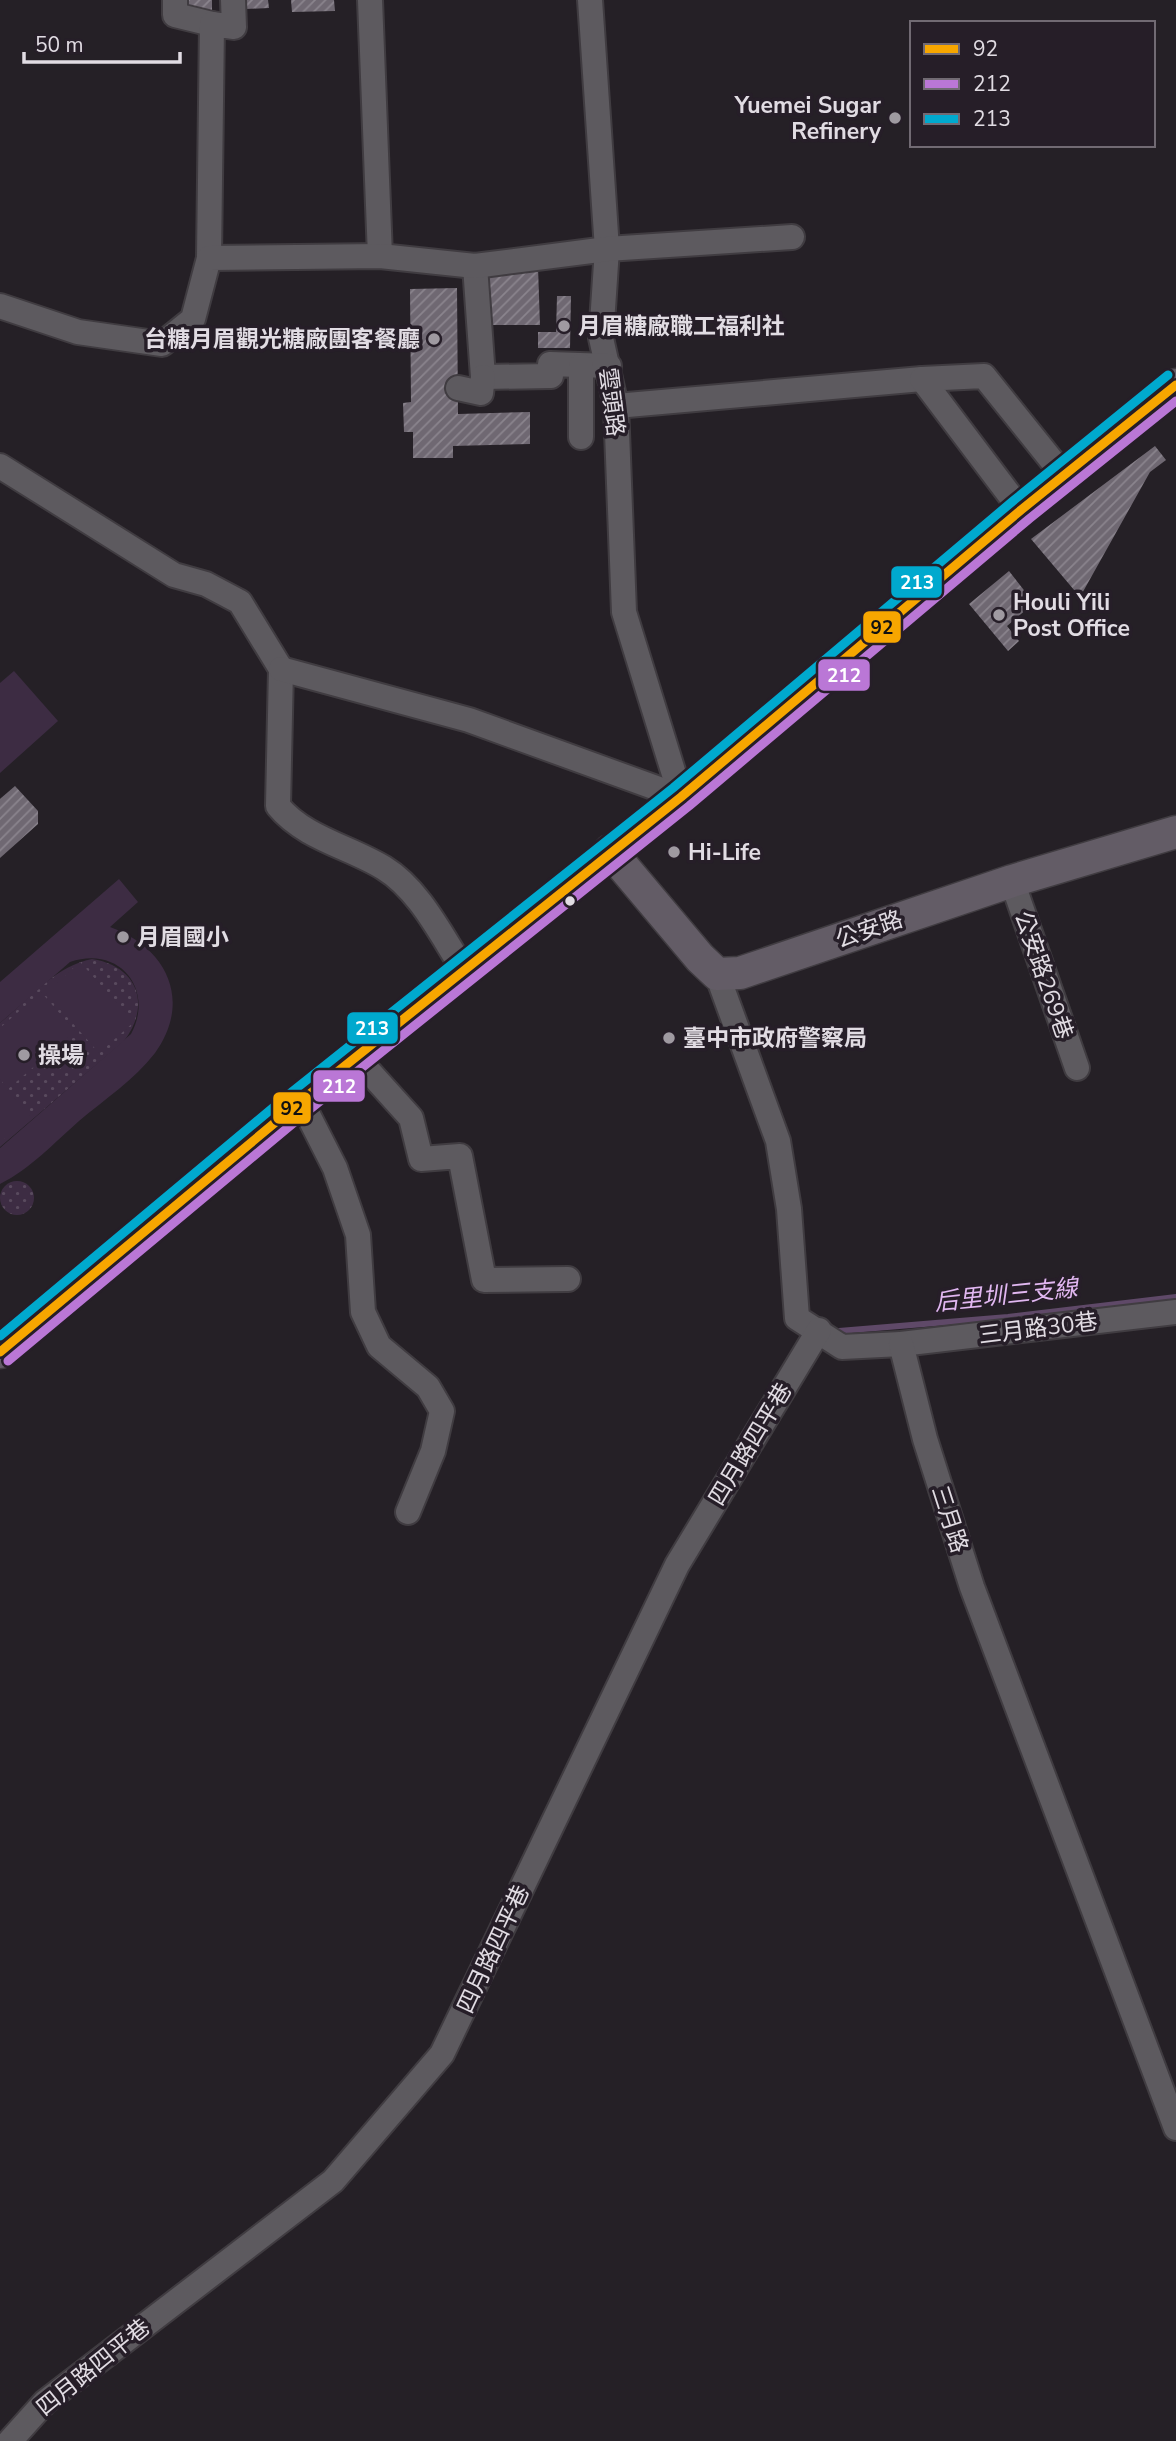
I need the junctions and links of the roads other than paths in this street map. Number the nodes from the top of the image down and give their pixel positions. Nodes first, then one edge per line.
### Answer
1 (175, 0) edge
2 (233, 0) edge
3 (370, 0) edge
4 (590, 0) edge
5 (212, 24) junction
6 (792, 237) dead end
7 (607, 249) junction
8 (380, 256) junction
9 (209, 258) junction
10 (475, 266) junction
11 (0, 306) edge
12 (581, 366) junction
13 (609, 366) junction
14 (483, 377) junction
15 (922, 379) junction
16 (1176, 385) edge
17 (457, 388) dead end
18 (616, 406) junction
19 (582, 437) dead end
20 (0, 466) edge
21 (1065, 477) junction
22 (1021, 510) junction
23 (281, 668) junction
24 (681, 797) junction
25 (1176, 832) edge
26 (610, 851) junction
27 (1012, 881) junction
28 (464, 970) junction
29 (717, 974) junction
30 (356, 1057) junction
31 (1077, 1068) dead end
32 (301, 1101) junction
33 (568, 1279) dead end
34 (1176, 1312) edge
35 (819, 1330) junction
36 (901, 1344) junction
37 (0, 1352) edge
38 (408, 1512) dead end
39 (1176, 2128) edge
40 (10, 2441) edge

1 - 5 street
2 - 5 street
3 - 8 street
4 - 7 street, 雲頭路
5 - 9 street
6 - 7 street
7 - 10 street
7 - 13 street, 雲頭路
8 - 9 street
8 - 10 street
9 - 11 street
10 - 14 street
12 - 13 street
12 - 14 street
12 - 19 street
13 - 18 street, 雲頭路
14 - 17 street
15 - 18 street
15 - 21 street
15 - 22 street
16 - 21 main road
18 - 24 street, 雲頭路
20 - 23 street
21 - 22 main road
22 - 24 main road
23 - 24 street
23 - 28 street
24 - 26 main road
25 - 27 main road, 公安路
26 - 28 main road
26 - 29 main road
27 - 29 main road, 公安路
27 - 31 street, 公安路269巷
28 - 30 main road
29 - 35 street
30 - 32 main road
30 - 33 street
32 - 37 main road
32 - 38 street
34 - 36 street, 三月路30巷
35 - 36 street
35 - 40 street, 四月路四平巷
36 - 39 street, 三月路

